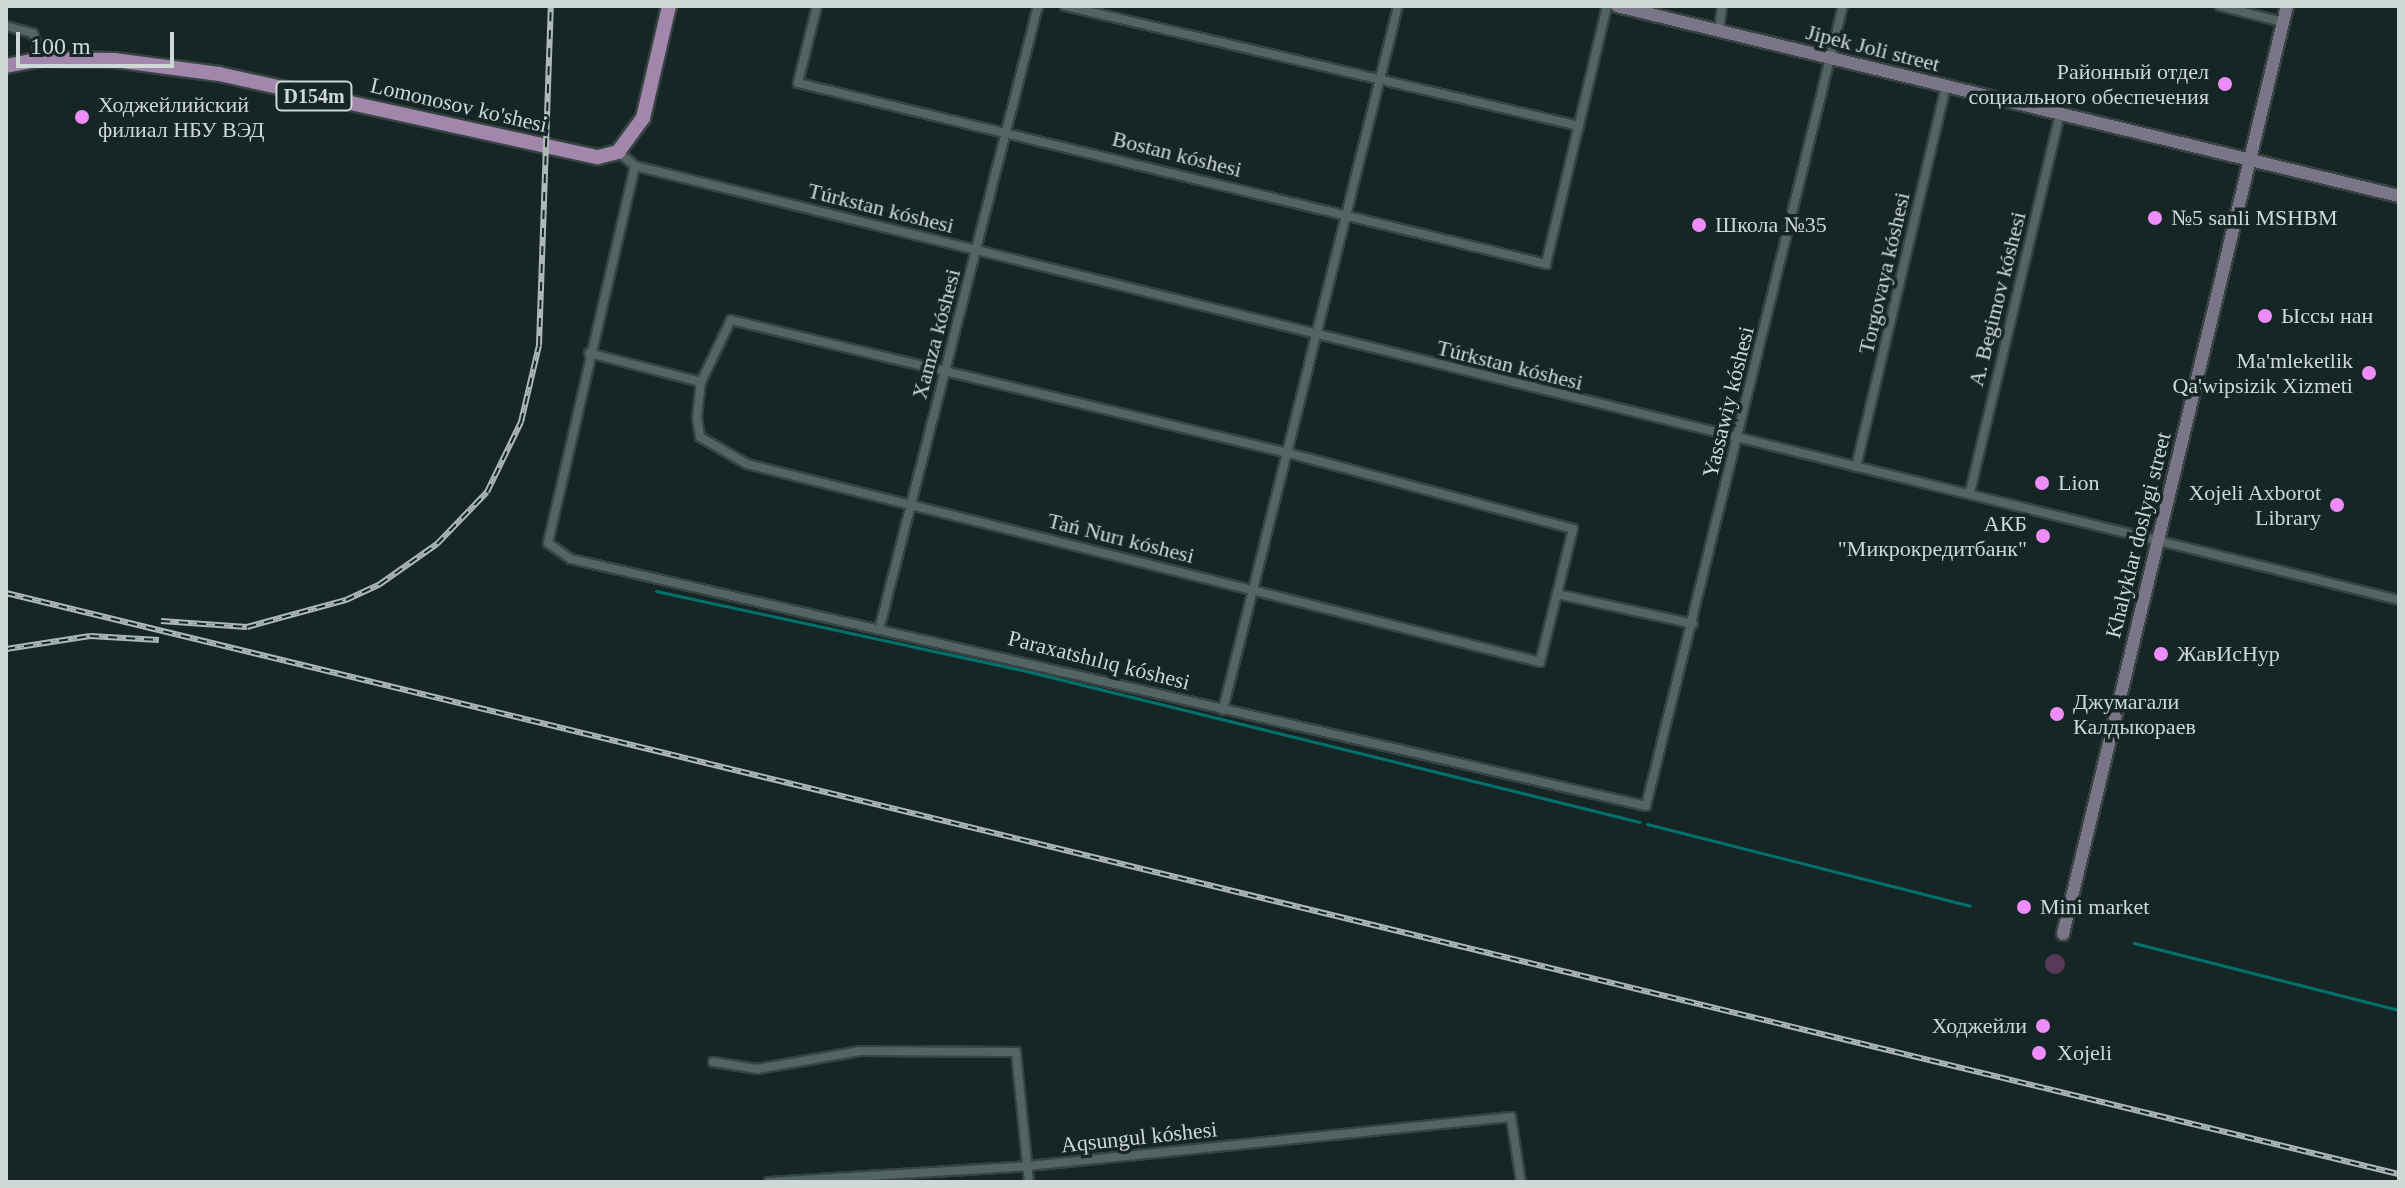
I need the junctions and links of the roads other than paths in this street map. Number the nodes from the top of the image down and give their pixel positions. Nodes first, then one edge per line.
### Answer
1 (669, 6) edge
2 (817, 6) edge
3 (1038, 6) edge
4 (1065, 6) edge
5 (1398, 6) edge
6 (1607, 6) edge
7 (1617, 6) edge
8 (1722, 6) edge
9 (1843, 6) edge
10 (2220, 6) edge
11 (2287, 6) edge
12 (2283, 22) junction
13 (6, 26) edge
14 (1719, 31) junction
15 (1830, 58) junction
16 (42, 59) junction
17 (6, 66) edge
18 (1382, 81) junction
19 (1946, 87) junction
20 (2060, 115) junction
21 (1579, 126) junction
22 (1007, 130) junction
23 (618, 152) junction
24 (2250, 160) junction
25 (635, 166) junction
26 (2399, 196) edge
27 (1348, 216) junction
28 (977, 251) junction
29 (1318, 334) junction
30 (589, 353) junction
31 (945, 370) junction
32 (701, 382) junction
33 (1737, 441) junction
34 (1288, 453) junction
35 (1856, 467) junction
36 (1970, 492) junction
37 (910, 504) junction
38 (2157, 542) junction
39 (1254, 589) junction
40 (1557, 594) junction
41 (2399, 600) edge
42 (1693, 624) junction
43 (880, 626) junction
44 (1223, 710) junction
45 (1646, 806) joint
46 (2063, 934) dead end
47 (713, 1062) dead end
48 (1028, 1166) junction
49 (769, 1182) edge
50 (1029, 1182) edge
51 (1521, 1182) edge

1 - 23 main road
2 - 22 street, Bostan kóshesi
3 - 22 street, Xamza kóshesi
4 - 18 street
5 - 18 street
6 - 21 street
7 - 14 street, Jipek Joli street
8 - 14 street
9 - 15 street, Yassawiy kóshesi
10 - 12 street
11 - 12 street, Khalyklar doslygi street
12 - 24 street, Khalyklar doslygi street
13 - 16 street
14 - 15 street, Jipek Joli street
15 - 19 street, Jipek Joli street
15 - 33 street, Yassawiy kóshesi
16 - 17 main road, Lomonosov ko'shesi / D154m
16 - 23 main road, Lomonosov ko'shesi / D154m
18 - 21 street
18 - 27 street
19 - 20 street, Jipek Joli street
19 - 35 street, Torgovaya kóshesi
20 - 24 street, Jipek Joli street
20 - 36 street, A. Begimov kóshesi
21 - 27 street, Bostan kóshesi
22 - 27 street, Bostan kóshesi
22 - 28 street, Xamza kóshesi
23 - 25 street, Túrkstan kóshesi
24 - 26 street, Jipek Joli street
24 - 38 street, Khalyklar doslygi street
25 - 28 street, Túrkstan kóshesi
25 - 30 street
27 - 29 street
28 - 29 street, Túrkstan kóshesi
28 - 31 street, Xamza kóshesi
29 - 33 street, Túrkstan kóshesi
29 - 34 street
30 - 32 street
30 - 43 street, Paraxatshılıq kóshesi
31 - 32 street
31 - 34 street
31 - 37 street, Xamza kóshesi
32 - 37 street, Tań Nurı kóshesi
33 - 35 street, Túrkstan kóshesi
33 - 42 street, Yassawiy kóshesi
34 - 39 street
34 - 40 street
35 - 36 street, Túrkstan kóshesi
36 - 38 street, Túrkstan kóshesi
37 - 39 street, Tań Nurı kóshesi
37 - 43 street, Xamza kóshesi
38 - 41 street, Túrkstan kóshesi
38 - 46 street, Khalyklar doslygi street
39 - 40 street, Tań Nurı kóshesi
39 - 44 street
40 - 42 street
42 - 45 street, Yassawiy kóshesi
43 - 44 street, Paraxatshılıq kóshesi
44 - 45 street, Paraxatshılıq kóshesi
47 - 48 street
48 - 49 street, Aqsungul kóshesi
48 - 50 street
48 - 51 street, Aqsungul kóshesi

